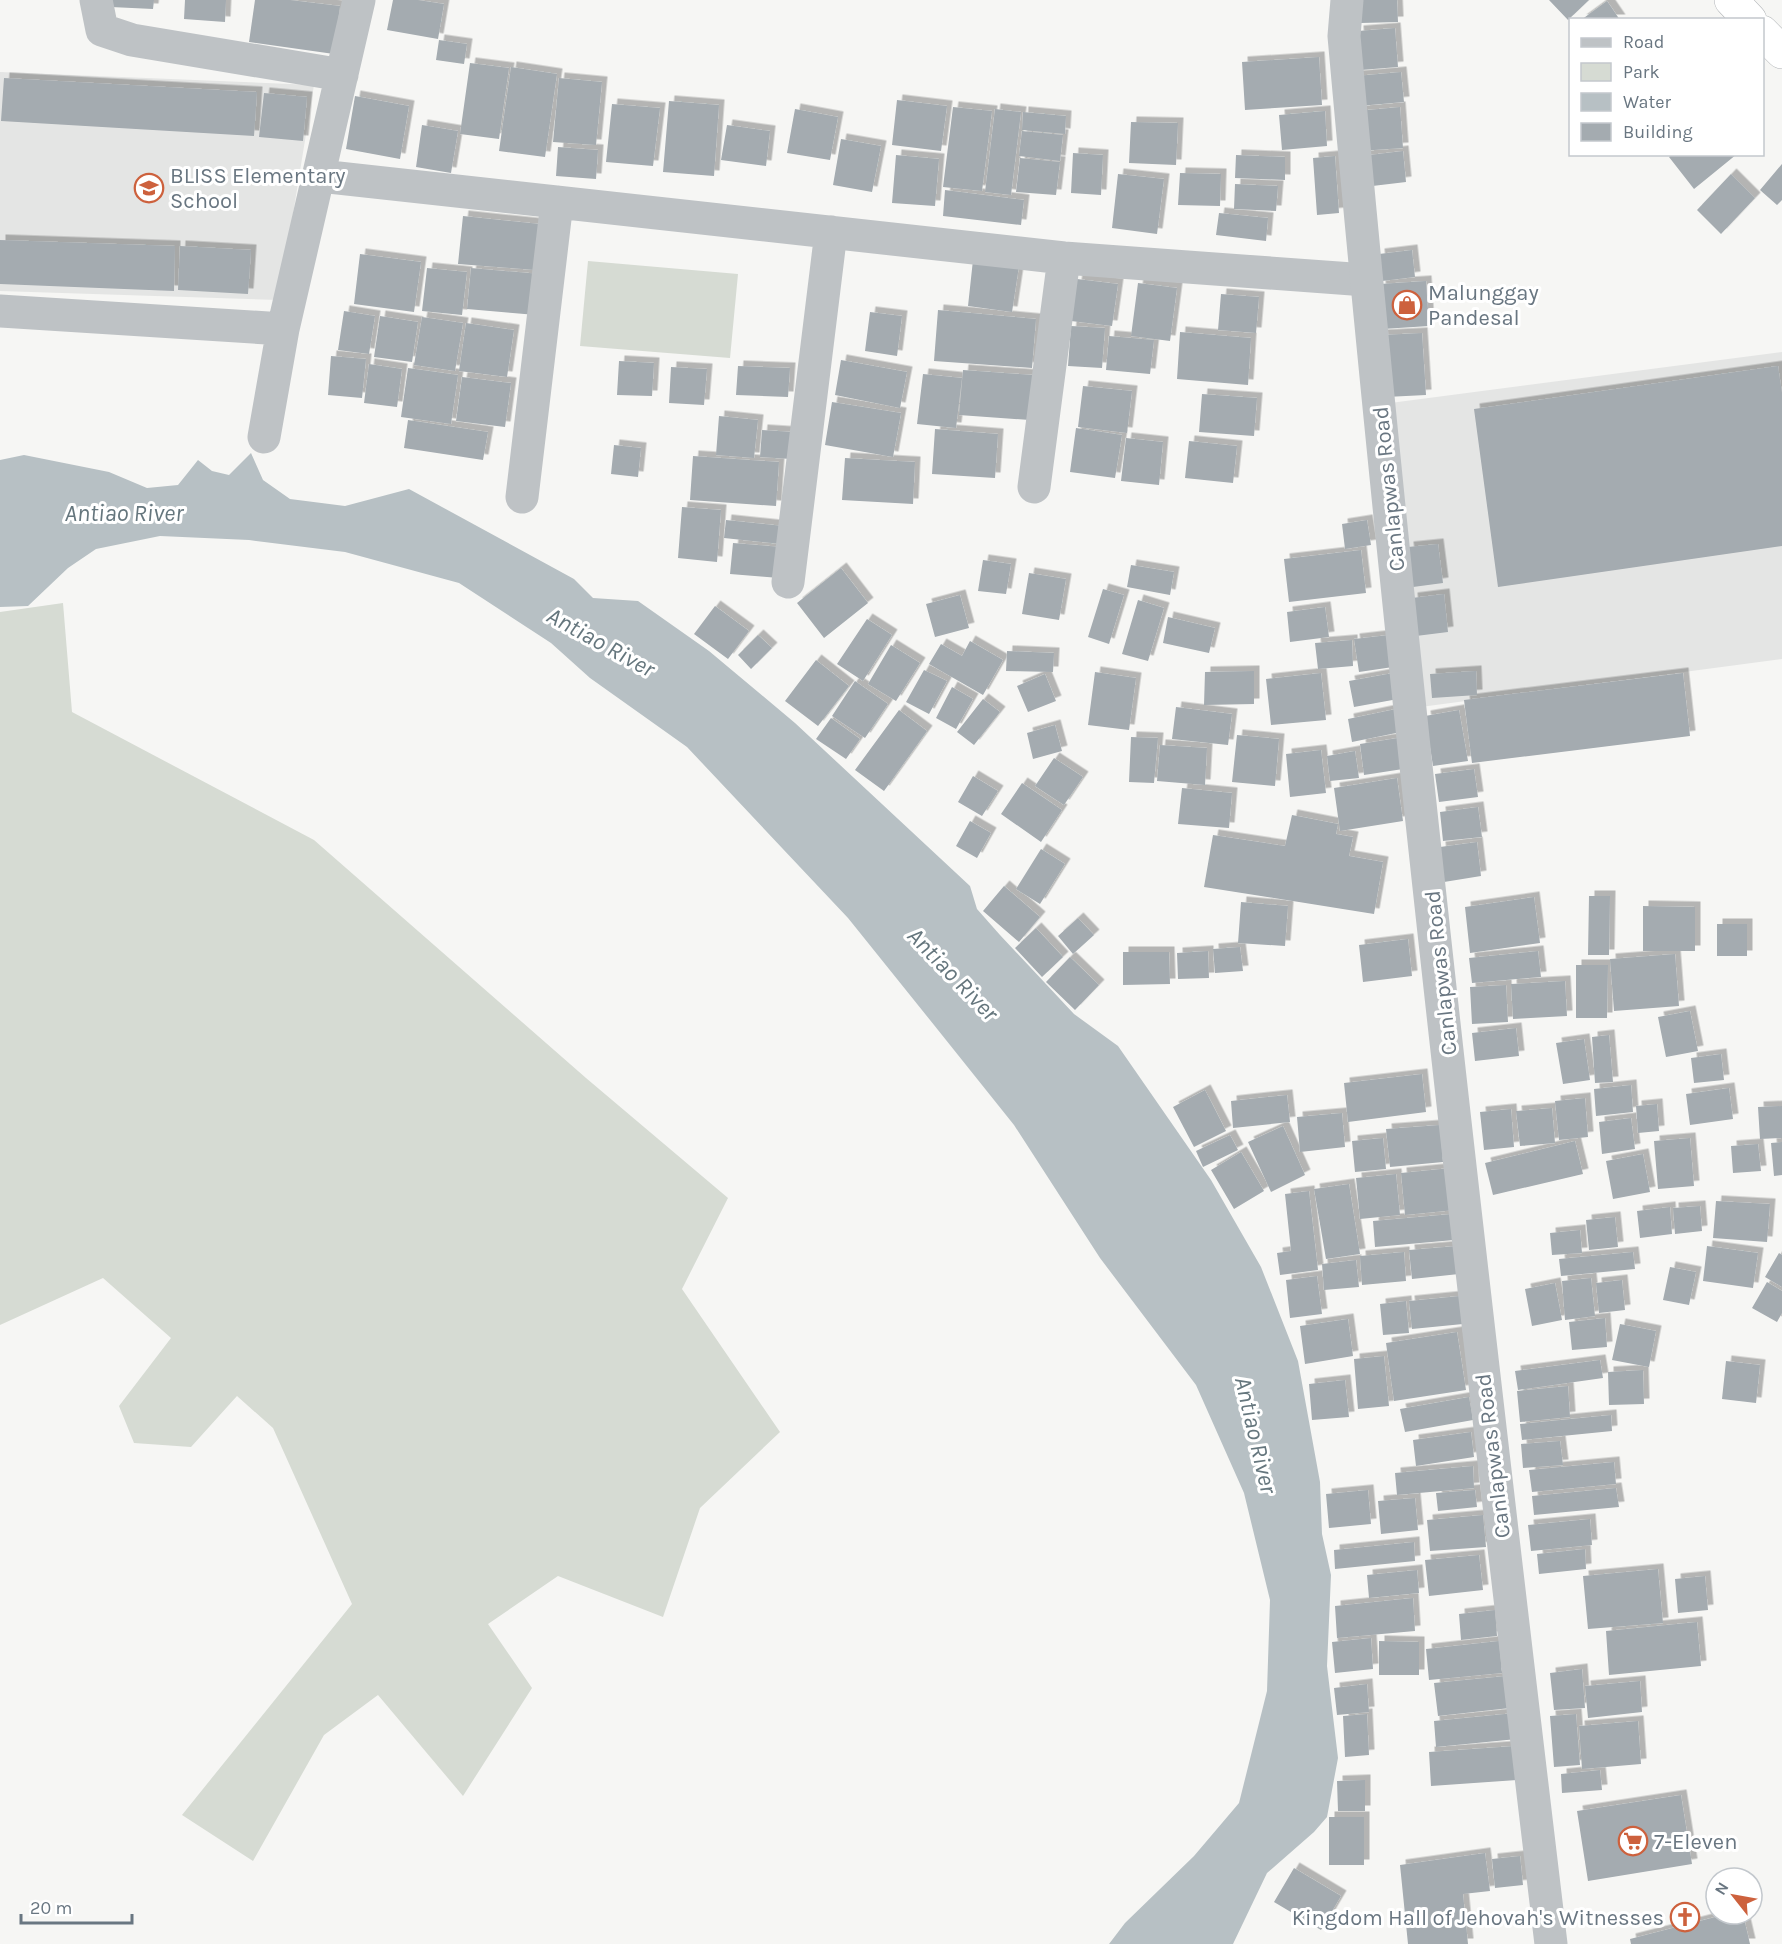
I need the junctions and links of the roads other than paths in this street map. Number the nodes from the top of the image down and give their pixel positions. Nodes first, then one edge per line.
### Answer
1 (96, 0) edge
2 (359, 0) edge
3 (1347, 0) edge
4 (1731, 0) edge
5 (1748, 18) edge
6 (1764, 34) edge
7 (1782, 52) edge
8 (342, 75) junction
9 (320, 176) junction
10 (557, 202) junction
11 (831, 232) junction
12 (1064, 258) junction
13 (1366, 280) junction
14 (0, 311) edge
15 (283, 329) junction
16 (264, 437) dead end
17 (1034, 487) dead end
18 (522, 497) dead end
19 (788, 582) dead end
20 (1551, 1944) edge

1 - 8 street
2 - 8 street
3 - 13 street, Canlapwas Road
4 - 5 highway
6 - 7 highway
8 - 9 street
9 - 10 street
9 - 15 street
10 - 11 street
10 - 18 street
11 - 12 street
11 - 19 street
12 - 13 street
12 - 17 street
13 - 20 street, Canlapwas Road
14 - 15 street
15 - 16 street

